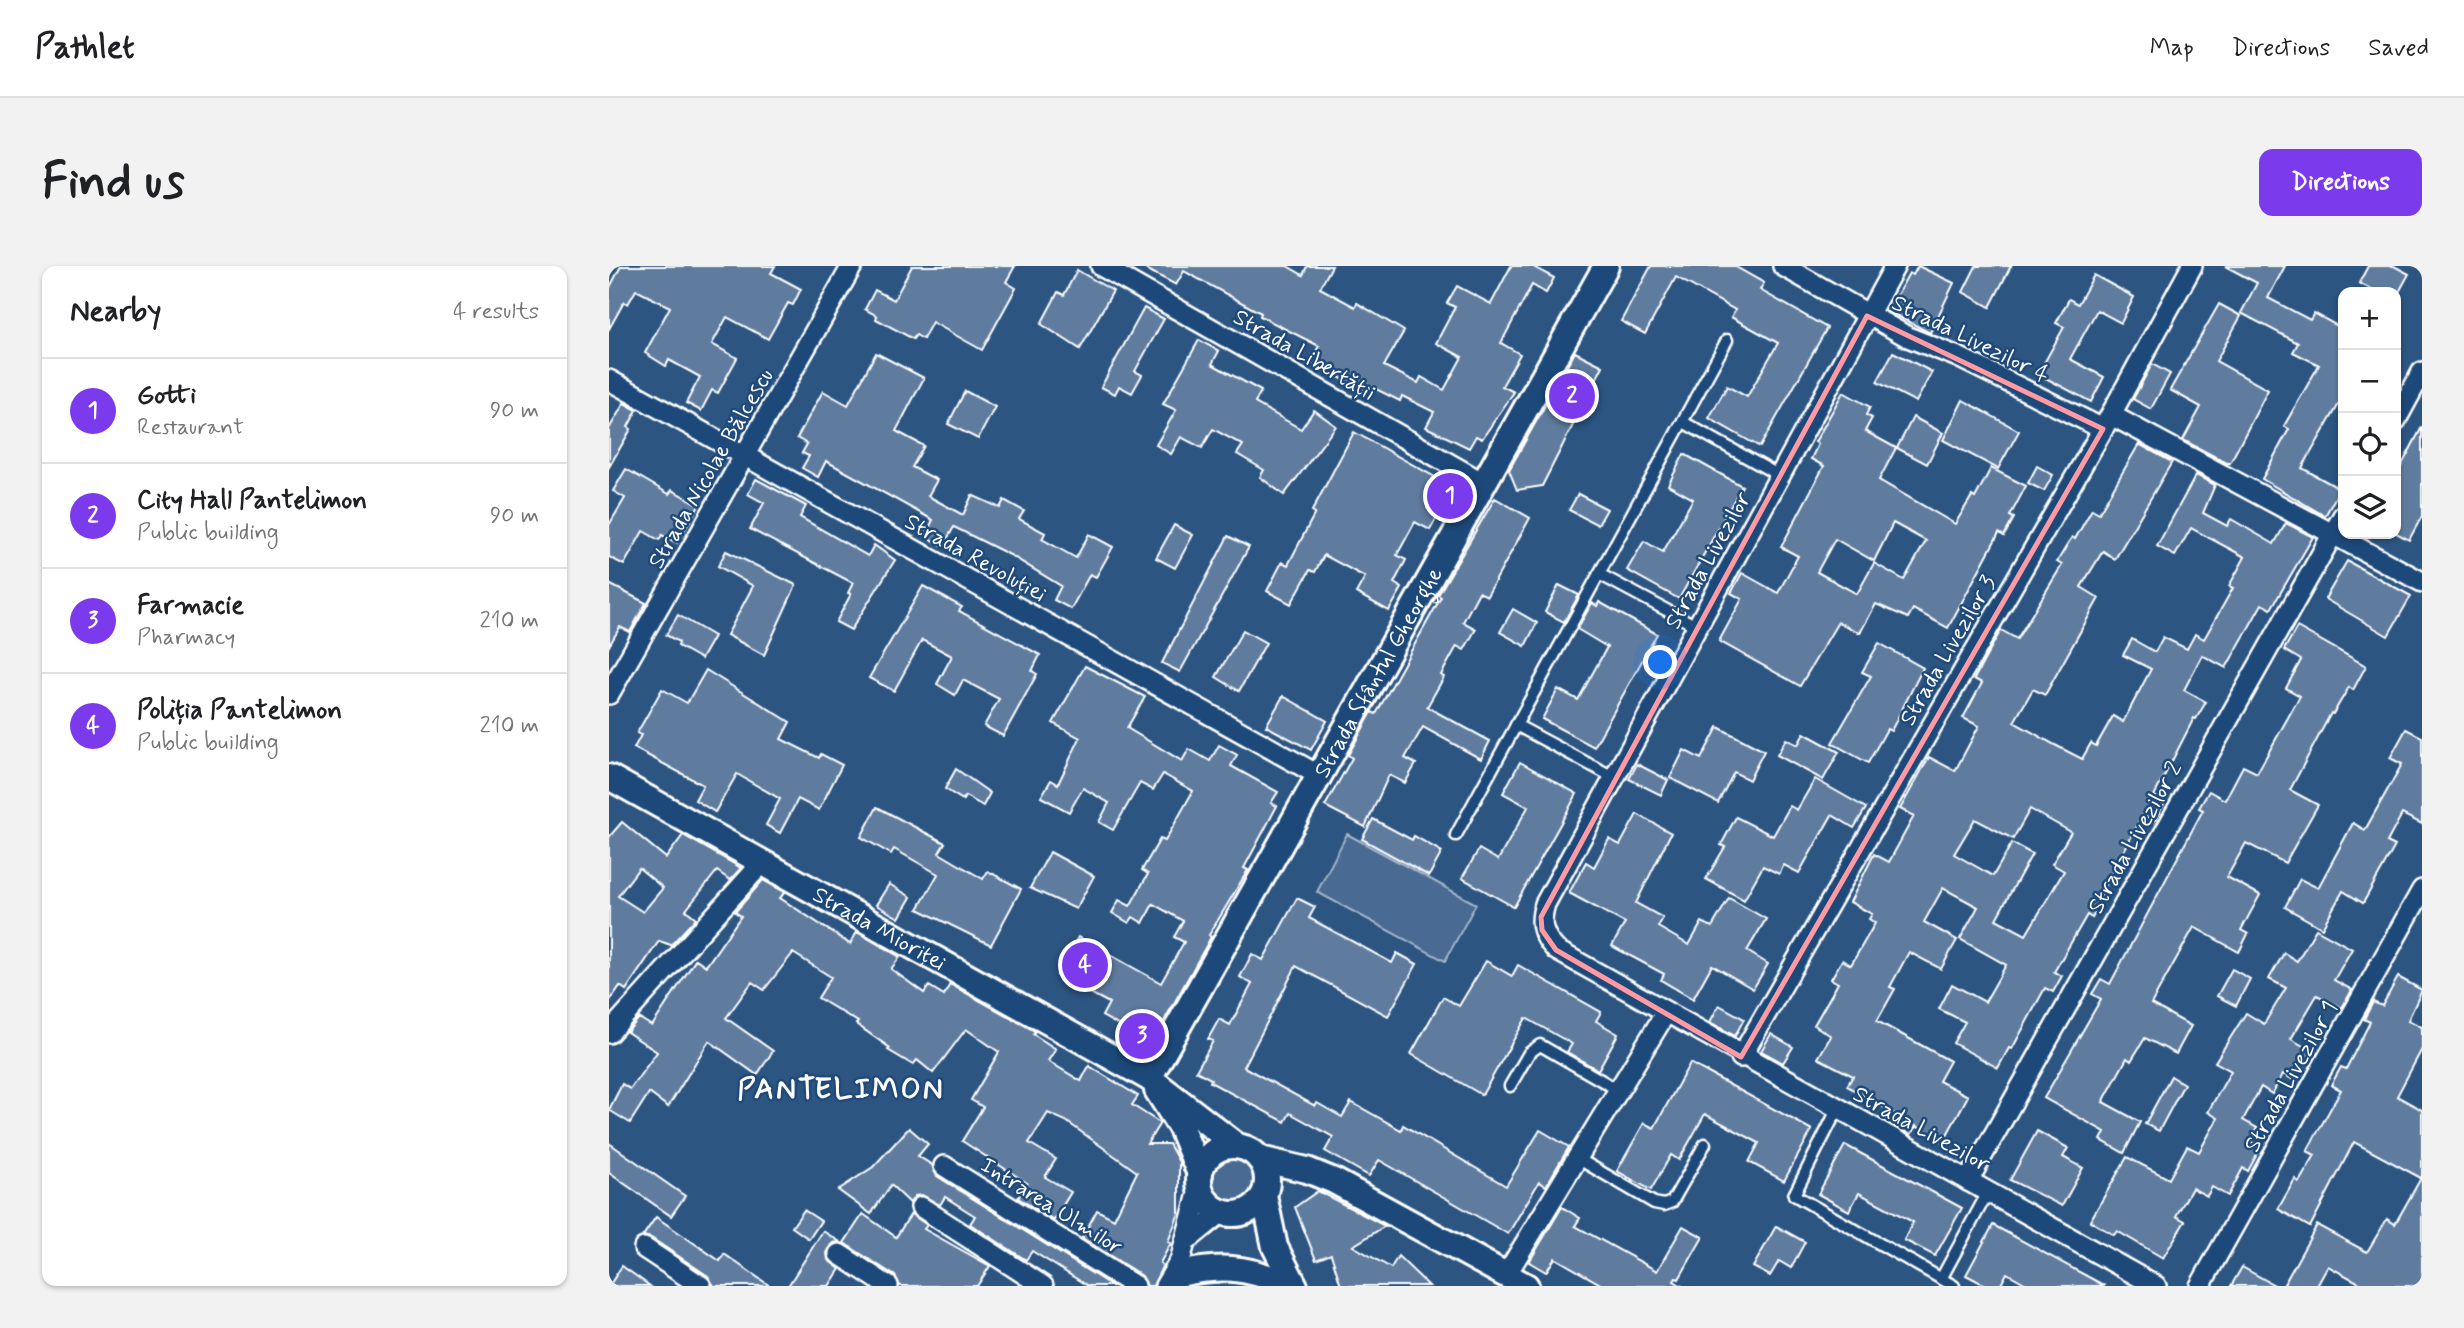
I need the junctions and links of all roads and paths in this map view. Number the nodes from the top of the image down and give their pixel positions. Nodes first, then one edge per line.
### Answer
1 (852, 266) edge
2 (1101, 266) edge
3 (1606, 266) edge
4 (1783, 266) edge
5 (1895, 266) edge
6 (2192, 266) edge
7 (1867, 316) junction
8 (1727, 340) dead end
9 (2422, 372) edge
10 (609, 380) edge
11 (2400, 413) edge
12 (1683, 422) junction
13 (2107, 422) junction
14 (745, 456) junction
15 (1780, 476) junction
16 (1485, 484) junction
17 (2338, 525) edge
18 (2333, 534) junction
19 (1599, 574) junction
20 (2422, 582) edge
21 (1698, 627) junction
22 (609, 694) edge
23 (1516, 724) junction
24 (1320, 776) junction
25 (609, 777) edge
26 (1615, 778) junction
27 (1456, 835) dead end
28 (763, 862) junction
29 (2422, 890) edge
30 (1665, 1014) junction
31 (609, 1033) edge
32 (1741, 1057) junction
33 (1149, 1078) junction
34 (1510, 1086) dead end
35 (1618, 1090) junction
36 (1837, 1110) junction
37 (1705, 1144) dead end
38 (1237, 1146) junction
39 (1577, 1158) junction
40 (1260, 1160) junction
41 (944, 1166) dead end
42 (1321, 1175) junction
43 (1200, 1180) junction
44 (1968, 1181) junction
45 (1265, 1190) junction
46 (1988, 1192) junction
47 (921, 1207) dead end
48 (1229, 1213) junction
49 (1185, 1242) junction
50 (1275, 1247) junction
51 (644, 1248) dead end
52 (839, 1254) dead end
53 (1941, 1279) junction
54 (1170, 1280) edge
55 (1516, 1280) edge
56 (2130, 1280) edge
57 (702, 1286) edge
58 (888, 1286) edge
59 (1043, 1286) edge
60 (1135, 1286) edge
61 (1287, 1286) edge
62 (1294, 1286) edge
63 (1954, 1286) edge
64 (2156, 1286) edge
65 (2200, 1286) edge

1 - 14 street, Strada Nicolae Bălcescu
2 - 16 street, Strada Libertății
3 - 16 street, Strada Sfântul Gheorghe
4 - 7 street, Strada Livezilor 4
5 - 7 street, Strada Livezilor
6 - 13 street, Strada Livezilor 3
7 - 13 street, Strada Livezilor 4
7 - 15 street, Strada Livezilor
8 - 12 lane
9 - 11 street
10 - 14 street, Strada Revoluției
12 - 15 lane
12 - 19 lane
13 - 18 street, Strada Livezilor 4
13 - 32 street, Strada Livezilor 3
14 - 22 street, Strada Nicolae Bălcescu
14 - 24 street, Strada Revoluției
15 - 21 street, Strada Livezilor
16 - 24 street, Strada Sfântul Gheorghe
17 - 18 street, Strada Livezilor 2
18 - 20 street, Strada Livezilor 4
18 - 44 street, Strada Livezilor 2
19 - 21 lane
19 - 23 lane
21 - 26 street, Strada Livezilor
23 - 26 lane
23 - 27 lane
24 - 33 street, Strada Sfântul Gheorghe
25 - 28 street, Strada Mioriței
26 - 30 street, Strada Livezilor
28 - 31 street
28 - 33 street, Strada Mioriței
29 - 65 street, Strada Livezilor 1
30 - 32 street, Strada Livezilor
30 - 35 street
32 - 36 street, Strada Livezilor
33 - 38 street, Strada Mioriței
33 - 43 street, Strada Mioriței
34 - 35 lane
35 - 39 street
36 - 44 street, Strada Livezilor
36 - 53 lane
37 - 39 lane
38 - 40 street
38 - 43 street
39 - 55 street
40 - 42 street
40 - 45 street
41 - 60 street, Intrarea Ulmilor
42 - 45 street
42 - 55 street
43 - 48 street
43 - 49 street
44 - 46 street, Strada Livezilor
45 - 48 street
45 - 50 street
46 - 53 lane
46 - 56 street, Strada Livezilor
47 - 59 street
48 - 49 street
48 - 50 street
49 - 54 street
50 - 62 street
51 - 57 street
52 - 58 street
53 - 63 lane
54 - 61 street
56 - 64 street, Strada Livezilor

